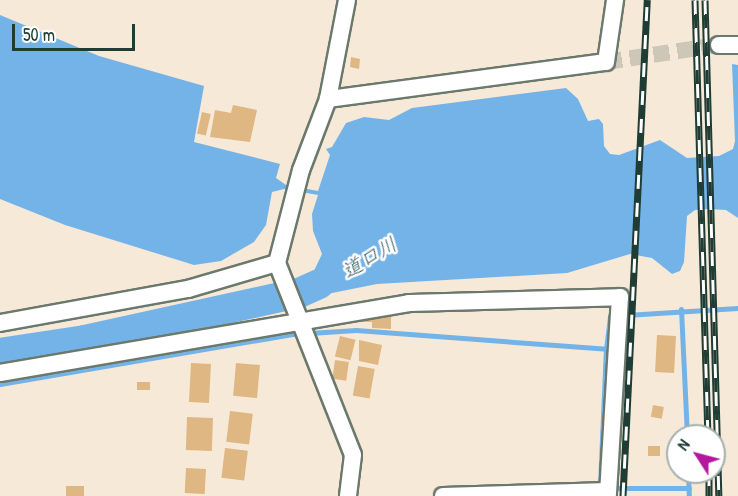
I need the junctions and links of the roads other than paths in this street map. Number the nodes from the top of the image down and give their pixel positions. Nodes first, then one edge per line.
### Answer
1 (347, 0) edge
2 (615, 0) edge
3 (719, 45) tunnel mouth
4 (738, 45) edge
5 (328, 99) junction
6 (279, 270) junction
7 (0, 323) edge
8 (301, 331) junction
9 (0, 373) edge
10 (604, 492) edge
11 (348, 496) edge
12 (443, 496) edge

1 - 5 street
2 - 5 street
3 - 4 street
5 - 6 street
6 - 7 street
6 - 8 street
8 - 9 street
8 - 10 street
8 - 11 street
10 - 12 street

